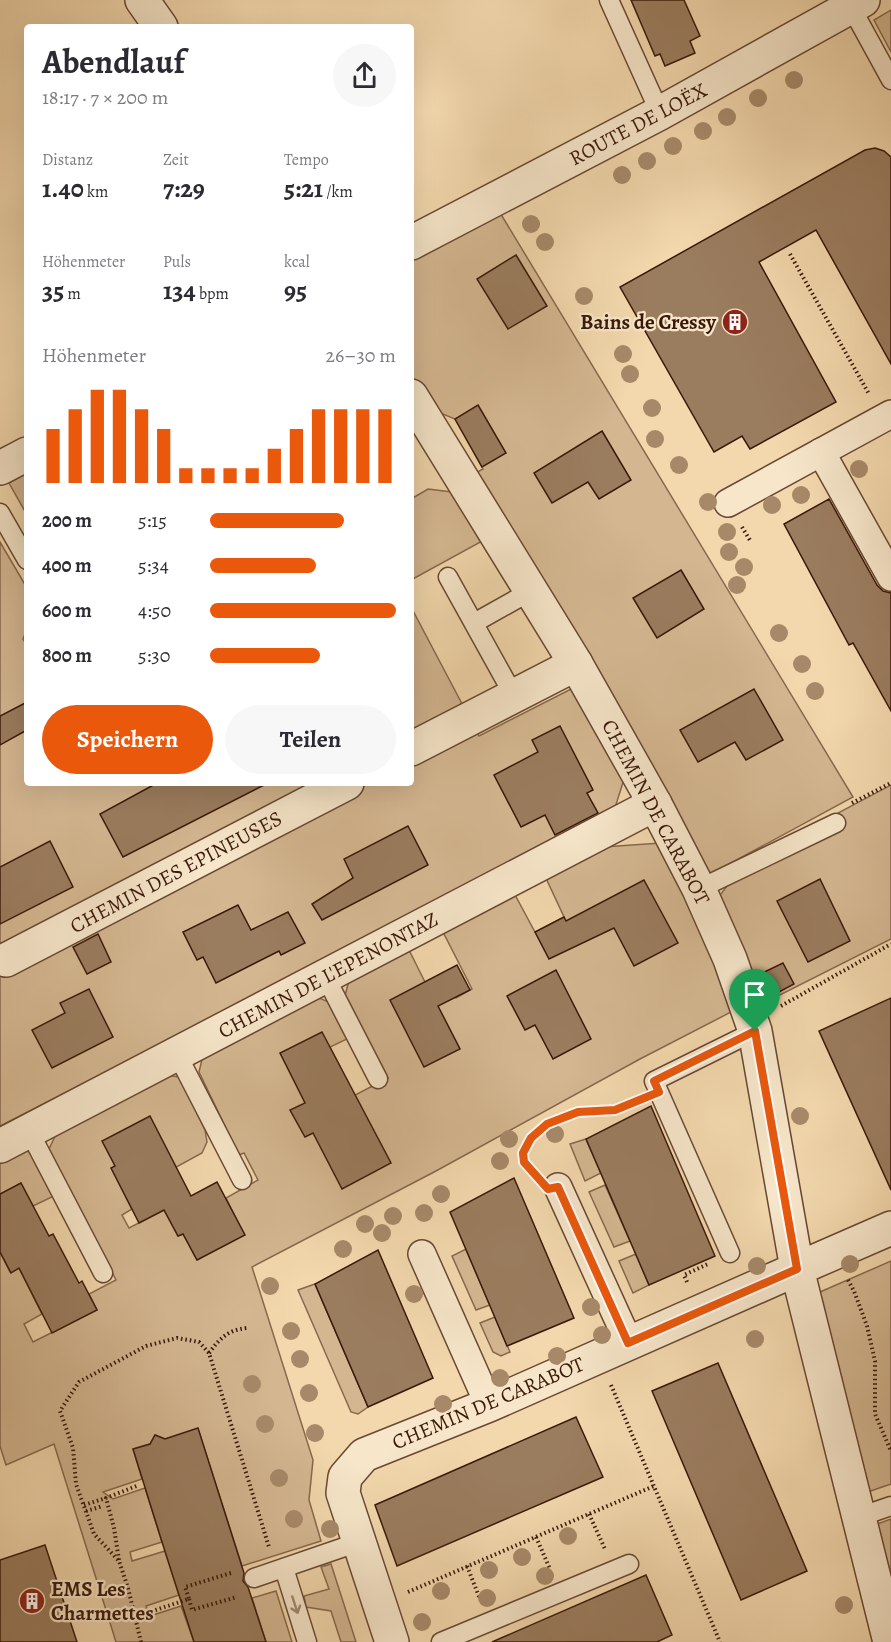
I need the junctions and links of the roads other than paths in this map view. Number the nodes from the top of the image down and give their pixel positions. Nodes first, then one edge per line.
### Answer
1 (142, 0) edge
2 (609, 0) edge
3 (857, 4) edge
4 (159, 24) edge
5 (891, 80) edge
6 (660, 113) junction
7 (414, 241) edge
8 (414, 401) edge
9 (888, 422) edge
10 (821, 452) junction
11 (24, 456) edge
12 (0, 468) edge
13 (728, 503) dead end
14 (0, 513) edge
15 (24, 555) edge
16 (448, 577) dead end
17 (891, 577) edge
18 (531, 591) junction
19 (474, 623) junction
20 (576, 664) junction
21 (514, 696) junction
22 (414, 747) edge
23 (341, 786) edge
24 (656, 804) junction
25 (836, 823) road end
26 (699, 889) junction
27 (6, 960) dead end
28 (325, 976) junction
29 (755, 1031) junction
30 (177, 1053) junction
31 (378, 1079) dead end
32 (29, 1131) junction
33 (0, 1146) edge
34 (242, 1180) dead end
35 (558, 1187) road end
36 (891, 1228) edge
37 (422, 1254) dead end
38 (724, 1257) road end
39 (797, 1269) junction
40 (103, 1273) dead end
41 (628, 1343) junction
42 (489, 1405) junction
43 (891, 1506) edge
44 (859, 1517) junction
45 (359, 1542) junction
46 (621, 1567) road end
47 (307, 1642) edge
48 (392, 1642) edge
49 (441, 1642) edge
50 (890, 1642) edge

1 - 4 street
2 - 6 lane
3 - 5 lane
3 - 6 street, ROUTE DE LOËX
6 - 7 street, ROUTE DE LOËX
8 - 18 street, CHEMIN DE CARABOT
9 - 10 street
10 - 13 street
10 - 17 street
11 - 12 street
14 - 15 lane
16 - 19 lane
18 - 19 lane
18 - 20 street, CHEMIN DE CARABOT
19 - 21 lane
20 - 21 street
20 - 24 street, CHEMIN DE CARABOT
21 - 22 street
23 - 27 street, CHEMIN DES EPINEUSES
24 - 26 street, CHEMIN DE CARABOT
24 - 28 street, CHEMIN DE L'EPENONTAZ
25 - 26 lane
26 - 29 street, CHEMIN DE CARABOT
28 - 30 street, CHEMIN DE L'EPENONTAZ
28 - 31 lane
29 - 38 lane
29 - 39 street, CHEMIN DE CARABOT
30 - 32 street, CHEMIN DE L'EPENONTAZ
30 - 34 lane
32 - 33 street, CHEMIN DE L'EPENONTAZ
32 - 40 lane
35 - 41 street
36 - 39 street
37 - 42 street
39 - 41 street, CHEMIN DE CARABOT
39 - 44 street, CHEMIN DE CARABOT
41 - 42 street, CHEMIN DE CARABOT
42 - 45 street, CHEMIN DE CARABOT
43 - 44 lane
44 - 50 street, CHEMIN DE CARABOT
45 -> 47 lane
45 - 48 street, CHEMIN DE CARABOT
46 - 49 lane

